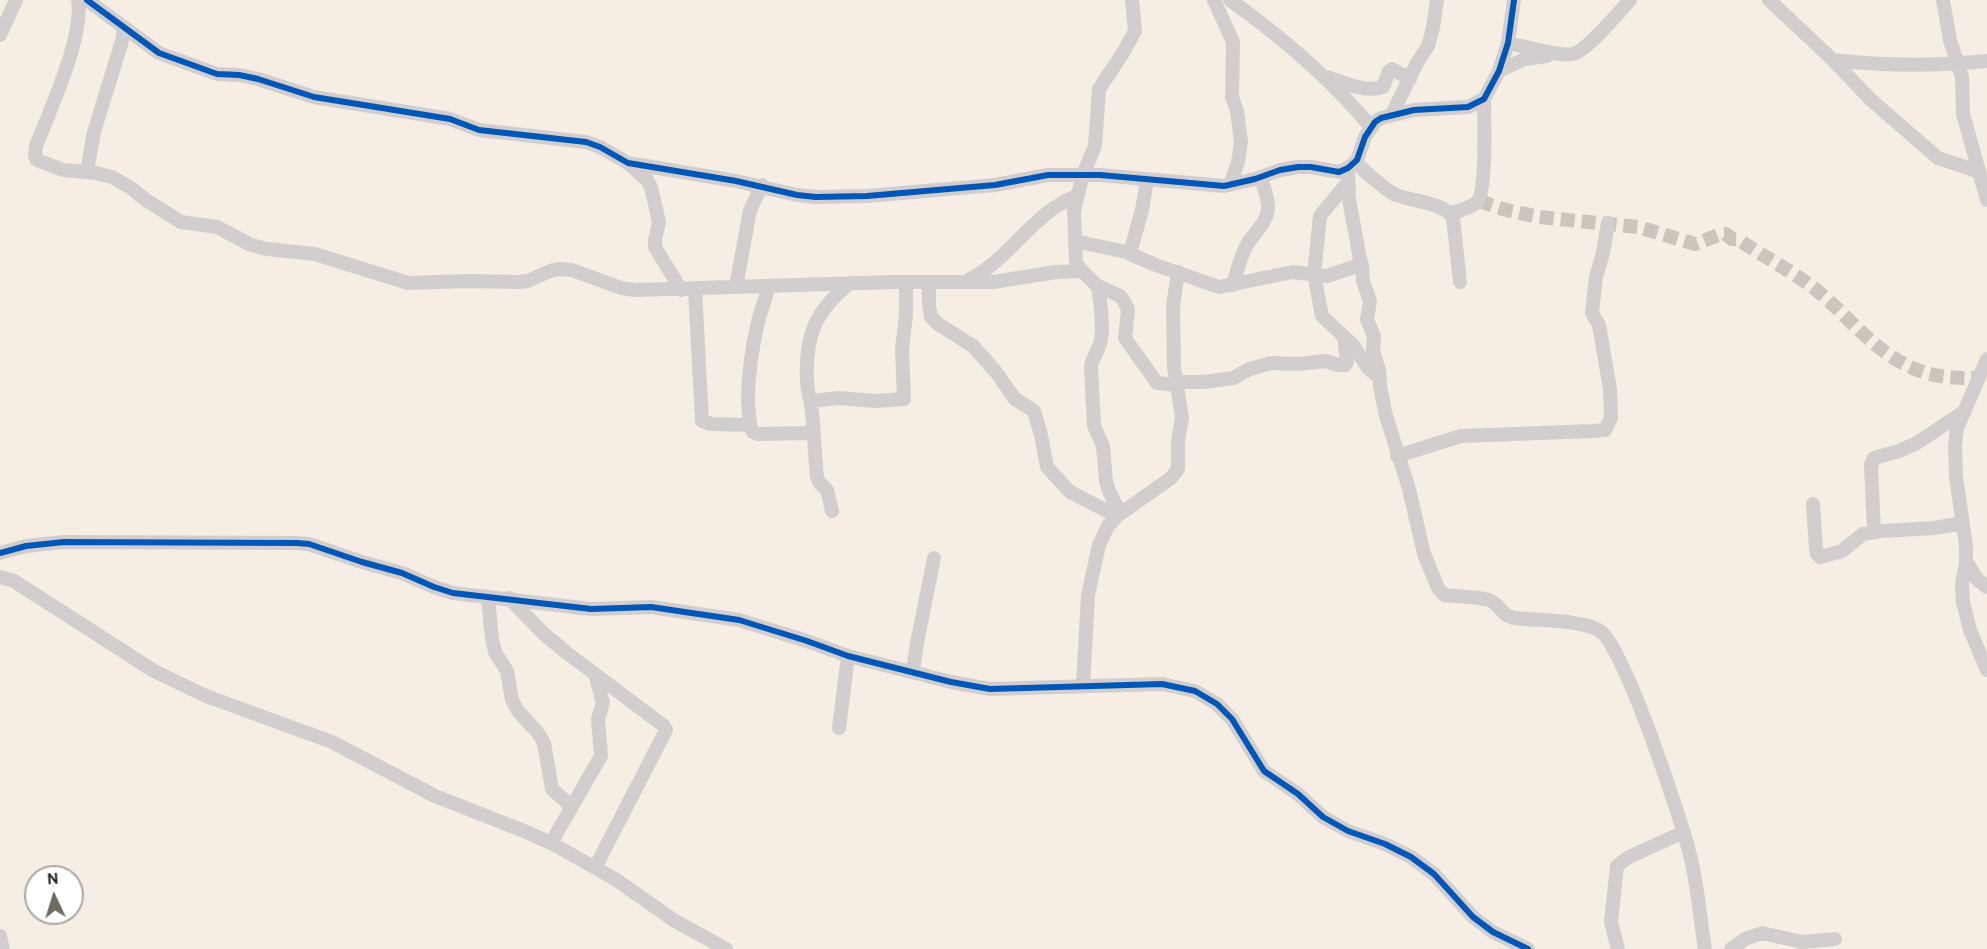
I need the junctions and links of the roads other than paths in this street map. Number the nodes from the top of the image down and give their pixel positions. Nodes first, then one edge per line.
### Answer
1 (16, 0) edge
2 (78, 0) edge
3 (87, 0) edge
4 (1132, 0) edge
5 (1214, 0) edge
6 (1230, 0) edge
7 (1437, 0) edge
8 (1514, 0) edge
9 (1630, 0) edge
10 (1769, 0) edge
11 (1943, 0) edge
12 (124, 27) junction
13 (0, 35) edge
14 (1508, 43) junction
15 (1564, 54) junction
16 (1833, 60) junction
17 (1987, 61) edge
18 (1959, 65) junction
19 (1499, 71) junction
20 (1324, 75) junction
21 (1410, 79) junction
22 (1484, 99) junction
23 (1392, 114) junction
24 (1371, 127) junction
25 (628, 163) junction
26 (87, 171) junction
27 (1350, 171) junction
28 (1977, 171) junction
29 (1083, 175) junction
30 (1261, 177) junction
31 (1147, 180) junction
32 (1230, 185) junction
33 (762, 186) junction
34 (1077, 196) junction
35 (1987, 200) edge
36 (1451, 213) junction
37 (1608, 223) dead end
38 (1074, 242) junction
39 (1130, 253) junction
40 (1360, 259) junction
41 (1082, 271) junction
42 (1178, 273) junction
43 (1314, 274) junction
44 (906, 282) junction
45 (929, 282) junction
46 (1460, 282) dead end
47 (962, 283) junction
48 (850, 284) junction
49 (1233, 285) junction
50 (768, 286) junction
51 (1098, 286) junction
52 (736, 287) junction
53 (688, 289) junction
54 (1344, 336) junction
55 (1987, 360) edge
56 (1380, 378) junction
57 (1176, 384) junction
58 (810, 401) junction
59 (1965, 411) junction
60 (750, 425) junction
61 (813, 433) junction
62 (1397, 456) junction
63 (1814, 504) dead end
64 (832, 512) dead end
65 (1119, 514) junction
66 (1963, 523) junction
67 (1874, 532) junction
68 (0, 553) edge
69 (934, 558) dead end
70 (1966, 561) junction
71 (0, 577) edge
72 (1987, 587) edge
73 (488, 597) junction
74 (509, 598) junction
75 (848, 656) junction
76 (1987, 670) edge
77 (913, 671) junction
78 (595, 674) junction
79 (1083, 686) junction
80 (839, 728) dead end
81 (572, 806) junction
82 (1684, 832) junction
83 (551, 843) junction
84 (595, 868) junction
85 (1493, 932) junction
86 (0, 936) edge
87 (1835, 939) dead end
88 (3, 949) edge
89 (726, 949) edge
90 (1502, 949) edge
91 (1528, 949) edge
92 (1618, 949) edge
93 (1705, 949) edge
94 (1731, 949) edge

1 - 13 street
2 - 26 street
3 - 12 street
4 - 29 street
5 - 32 street
6 - 20 street
7 - 21 street
8 - 14 street
9 - 15 street
10 - 16 street
11 - 18 street
12 - 25 street
12 - 26 street
14 - 15 street
14 - 19 street
15 - 19 street
16 - 18 street
16 - 28 street
17 - 18 street
18 - 28 street
19 - 22 street
20 - 21 street
20 - 24 street
21 - 23 street
22 - 23 street
22 - 36 street
23 - 24 street
24 - 27 street
25 - 33 street
25 - 53 street
26 - 53 street
27 - 30 street
27 - 36 street
27 - 40 street
27 - 43 street
28 - 35 street
29 - 31 street
29 - 33 street
29 - 34 street
30 - 32 street
30 - 49 street
31 - 32 street
31 - 39 street
33 - 52 street
34 - 38 street
34 - 47 street
36 - 46 street
37 - 62 street
38 - 39 street
38 - 41 street
39 - 42 street
40 - 43 street
40 - 56 street
41 - 47 street
41 - 51 street
42 - 49 street
42 - 57 street
43 - 49 street
43 - 54 street
44 - 45 street
44 - 48 street
44 - 58 street
45 - 47 street
45 - 65 street
48 - 50 street
48 - 58 street
50 - 52 street
50 - 60 street
51 - 57 street
51 - 65 street
52 - 53 street
53 - 60 street
54 - 56 street
54 - 57 street
55 - 59 street
56 - 62 street
57 - 65 street
58 - 61 street
59 - 66 street
59 - 67 street
60 - 61 street
61 - 64 street
62 - 82 street
63 - 67 street
65 - 79 street
66 - 67 street
66 - 70 street
68 - 73 street
69 - 77 street
70 - 72 street
70 - 76 street
71 - 83 street
73 - 74 street
73 - 81 street
74 - 75 street
74 - 78 street
75 - 77 street
75 - 80 street
77 - 79 street
78 - 81 street
78 - 84 street
79 - 85 street
81 - 83 street
82 - 92 street
82 - 93 street
83 - 84 street
84 - 89 street
85 - 90 street
85 - 91 street
86 - 88 street
87 - 94 street

